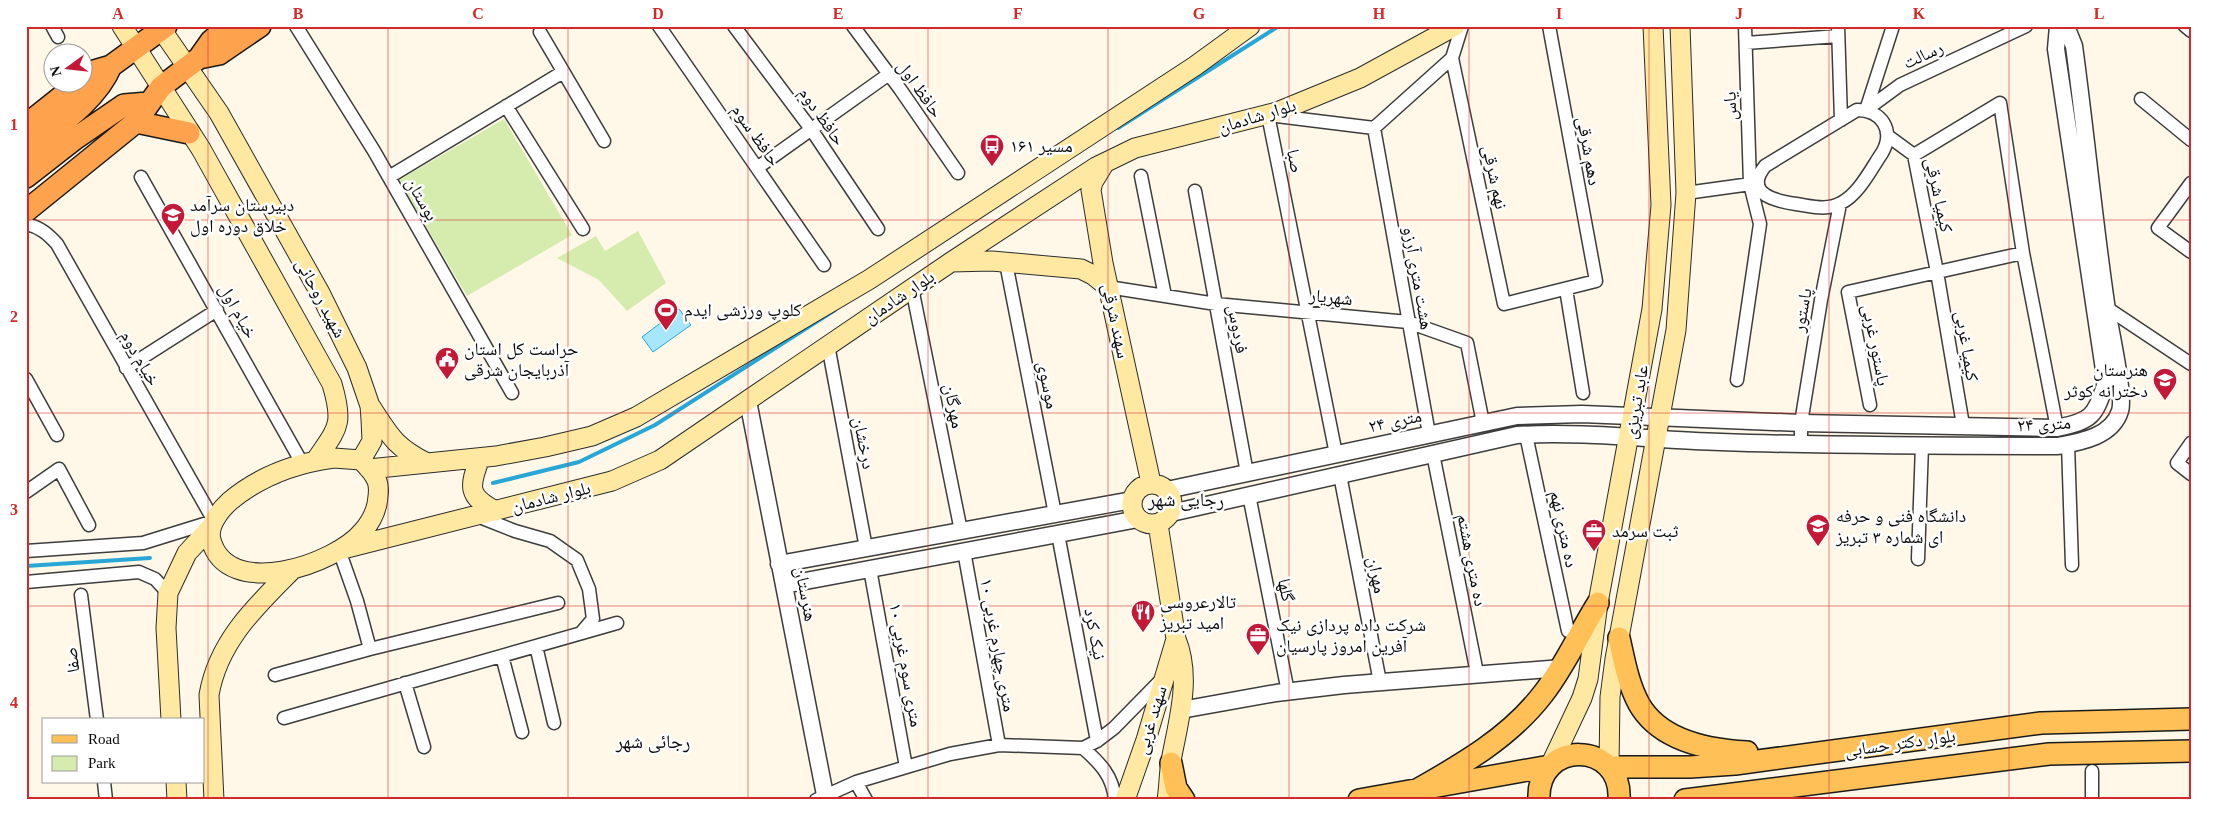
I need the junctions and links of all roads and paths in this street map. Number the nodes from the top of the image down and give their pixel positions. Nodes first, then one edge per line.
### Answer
1 (122, 26) edge
2 (229, 26) edge
3 (260, 26) edge
4 (296, 26) edge
5 (659, 26) edge
6 (734, 26) edge
7 (852, 26) edge
8 (1250, 26) edge
9 (1455, 26) edge
10 (1462, 26) edge
11 (1549, 26) edge
12 (1653, 26) edge
13 (1680, 26) edge
14 (1745, 26) edge
15 (1892, 26) edge
16 (2026, 26) edge
17 (2058, 26) edge
18 (2066, 26) edge
19 (2185, 26) edge
20 (162, 27) edge
21 (2191, 30) edge
22 (1838, 31) edge
23 (540, 32) dead end
24 (1746, 43) junction
25 (135, 49) junction
26 (1452, 58) junction
27 (194, 63) junction
28 (111, 66) junction
29 (563, 72) junction
30 (92, 73) edge
31 (889, 74) junction
32 (67, 92) edge
33 (154, 95) junction
34 (2140, 99) dead end
35 (506, 106) junction
36 (1866, 110) junction
37 (1268, 115) junction
38 (1841, 120) junction
39 (136, 122) junction
40 (26, 125) edge
41 (811, 128) junction
42 (1374, 128) junction
43 (189, 132) junction
44 (1888, 136) junction
45 (2191, 140) edge
46 (604, 142) dead end
47 (26, 151) edge
48 (1914, 155) junction
49 (1106, 162) junction
50 (757, 168) junction
51 (958, 173) dead end
52 (1141, 176) dead end
53 (26, 177) edge
54 (141, 177) dead end
55 (389, 177) junction
56 (1755, 183) junction
57 (2191, 183) edge
58 (1195, 191) dead end
59 (1686, 193) junction
60 (1840, 204) junction
61 (26, 211) edge
62 (26, 224) edge
63 (584, 229) dead end
64 (878, 229) dead end
65 (2092, 237) junction
66 (2191, 252) edge
67 (2023, 253) junction
68 (951, 262) junction
69 (1006, 263) junction
70 (824, 264) dead end
71 (1938, 272) junction
72 (1108, 287) junction
73 (912, 288) junction
74 (1566, 289) junction
75 (1165, 296) junction
76 (1216, 304) junction
77 (2107, 308) junction
78 (217, 310) junction
79 (1308, 312) junction
80 (1408, 322) junction
81 (828, 345) junction
82 (2191, 364) edge
83 (126, 368) junction
84 (26, 379) edge
85 (1737, 380) dead end
86 (512, 393) dead end
87 (1583, 393) dead end
88 (748, 401) junction
89 (1870, 405) dead end
90 (370, 406) junction
91 (1634, 415) junction
92 (1661, 417) junction
93 (1489, 421) junction
94 (1802, 423) junction
95 (1963, 425) junction
96 (2057, 428) junction
97 (1430, 434) junction
98 (57, 435) dead end
99 (1526, 435) junction
100 (1629, 438) junction
101 (1499, 439) junction
102 (1656, 440) junction
103 (2191, 443) edge
104 (2068, 444) junction
105 (1801, 445) junction
106 (1922, 446) junction
107 (1336, 454) junction
108 (1433, 454) junction
109 (480, 458) junction
110 (309, 461) junction
111 (428, 463) junction
112 (365, 465) junction
113 (1247, 473) junction
114 (2191, 474) edge
115 (1340, 475) junction
116 (1159, 486) junction
117 (26, 492) edge
118 (1250, 495) junction
119 (1132, 500) junction
120 (496, 511) junction
121 (1054, 514) junction
122 (477, 516) junction
123 (1164, 518) junction
124 (1138, 519) junction
125 (212, 524) junction
126 (89, 525) dead end
127 (961, 531) junction
128 (1058, 534) junction
129 (866, 548) junction
130 (339, 550) junction
131 (26, 551) edge
132 (964, 551) junction
133 (1918, 559) dead end
134 (779, 564) junction
135 (2072, 565) dead end
136 (870, 569) junction
137 (291, 570) junction
138 (26, 582) edge
139 (784, 584) junction
140 (168, 593) junction
141 (81, 595) dead end
142 (558, 603) dead end
143 (1598, 603) junction
144 (617, 623) dead end
145 (1568, 631) dead end
146 (581, 633) junction
147 (1619, 638) junction
148 (1176, 639) junction
149 (536, 646) junction
150 (370, 649) junction
151 (502, 656) junction
152 (1562, 668) junction
153 (1477, 673) junction
154 (275, 675) dead end
155 (1165, 676) junction
156 (1380, 682) junction
157 (405, 683) junction
158 (1288, 692) junction
159 (1181, 710) junction
160 (96, 718) edge
161 (171, 718) edge
162 (284, 718) dead end
163 (2191, 719) edge
164 (554, 723) dead end
165 (522, 732) dead end
166 (1097, 742) junction
167 (999, 744) junction
168 (424, 747) dead end
169 (1082, 748) junction
170 (2191, 751) edge
171 (1788, 757) junction
172 (1171, 763) junction
173 (1550, 766) junction
174 (906, 767) junction
175 (1609, 767) junction
176 (2092, 771) dead end
177 (856, 782) junction
178 (104, 784) edge
179 (176, 784) edge
180 (1417, 790) junction
181 (821, 797) edge
182 (106, 800) edge
183 (177, 800) edge
184 (214, 800) edge
185 (866, 800) edge
186 (1115, 800) edge
187 (1125, 800) edge
188 (1167, 800) edge
189 (1184, 800) edge
190 (1359, 800) edge
191 (1539, 800) edge
192 (1619, 800) edge
193 (1685, 800) edge
194 (2092, 800) edge

1 - 25 main road, شهید روحانی
2 - 27 highway
3 - 27 highway
4 - 55 street, بوستان
5 - 50 street, حافظ سوم
6 - 41 street, حافظ دوم
7 - 31 street, حافظ اول
8 - 109 main road, بلوار شادمان
9 - 37 main road, بلوار شادمان
10 - 26 street
11 - 74 street, دهم شرقی
12 - 91 main road, عابد تبریزی
13 - 59 main road, عابد تبریزی
14 - 24 street, یاس
15 - 36 street
16 - 36 street, رسالت
17 - 65 street, ۲۴ متری
18 - 65 street, ۲۴ متری
19 - 21 street
20 - 25 highway
20 - 27 main road, شهید روحانی
22 - 24 street
22 - 38 street
23 - 29 street
24 - 56 street, یاس
25 - 28 highway
25 - 33 main road, شهید روحانی
26 - 42 street
26 - 74 street, نهم شرقی
27 - 33 highway
27 - 90 main road, شهید روحانی
28 - 30 highway
28 - 47 highway
29 - 35 street
29 - 46 street
31 - 41 street
31 - 51 street, حافظ اول
32 - 40 highway
33 - 39 highway
33 - 43 main road, شهید روحانی
33 - 53 highway
34 - 45 street
35 - 55 street
35 - 63 street
36 - 38 street, رسالت
36 - 44 street
37 - 42 street
37 - 49 main road, بلوار شادمان
37 - 79 street, صبا
38 - 56 street, رسالت
39 - 43 highway
39 - 61 highway
41 - 50 street
41 - 64 street, حافظ دوم
42 - 80 street, هشت متری آرزو
43 - 110 main road, شهید روحانی
44 - 48 street, کیمیا شرقی
44 - 60 street
48 - 67 street
48 - 71 street, کیمیا شرقی
49 - 68 main road, بلوار شادمان
49 - 72 main road, سهند شرقی
50 - 70 street, حافظ سوم
52 - 75 street
54 - 78 street, خیام اول
55 - 86 street, بوستان
56 - 59 street
56 - 60 street
56 - 85 street, یاس
57 - 66 street
58 - 76 street, فردوس
59 - 92 main road, عابد تبریزی
60 - 94 street, پاستور
62 - 83 street, خیام دوم
65 - 77 street, ۲۴ متری
65 - 96 street, ۲۴ متری
67 - 71 street
67 - 96 street
68 - 69 main road
68 - 73 main road, بلوار شادمان
69 - 72 main road
69 - 121 street, موسوی
71 - 89 street, پاستور غربی
71 - 95 street, کیمیا غربی
72 - 75 street, شهریار
72 - 116 main road, سهند شرقی
73 - 81 main road, بلوار شادمان
73 - 127 street, مهرگان
74 - 87 street
75 - 76 street, شهریار
76 - 79 street, شهریار
76 - 113 street, فردوس
77 - 82 street
77 - 104 street, ۲۴ متری
78 - 83 street
78 - 110 street, خیام اول
79 - 80 street, شهریار
79 - 107 street, صبا
80 - 93 street, شهریار
80 - 97 street, هشت متری آرزو
81 - 88 main road, بلوار شادمان
81 - 129 street, درخشان
83 - 125 street, خیام دوم
84 - 98 street
88 - 120 main road, بلوار شادمان
88 - 134 street, هنرستان
90 - 111 main road
90 - 112 main road, شهید روحانی
91 - 92 street, ۲۴ متری
91 - 93 street, ۲۴ متری
91 - 100 main road, عابد تبریزی
92 - 94 street, ۲۴ متری
92 - 102 main road, عابد تبریزی
93 - 97 street, ۲۴ متری
93 - 101 street
94 - 95 street, ۲۴ متری
94 - 105 street, پاستور
95 - 96 street, ۲۴ متری
97 - 107 street, ۲۴ متری
99 - 100 street
99 - 101 street
99 - 145 street, ده متری نهم
100 - 102 street, ۲۴ متری
100 - 143 main road, عابد تبریزی
101 - 108 street
102 - 105 street, ۲۴ متری
102 - 147 main road, عابد تبریزی
103 - 114 street
104 - 106 street, ۲۴ متری
104 - 135 street
105 - 106 street, ۲۴ متری
106 - 133 street
107 - 113 street, ۲۴ متری
108 - 115 street
108 - 153 street, ده متری هشتم
109 - 111 main road, بلوار شادمان
109 - 120 main road
110 - 112 main road
110 - 125 main road
111 - 112 main road, بلوار شادمان
112 - 130 main road
113 - 116 street, ۲۴ متری
115 - 118 street
115 - 156 street, مهران
116 - 119 main road
116 - 123 main road
117 - 126 street
118 - 123 street
118 - 158 street, گلها
119 - 121 street
119 - 124 main road
120 - 122 main road, بلوار شادمان
121 - 127 street
122 - 130 main road, بلوار شادمان
122 - 146 street
123 - 124 main road
123 - 148 main road, سهند غربی
124 - 128 street
125 - 131 street
125 - 137 main road
125 - 140 main road
127 - 129 street
128 - 132 street
128 - 166 street, نیک کرد
129 - 134 street
130 - 137 main road
130 - 150 street
132 - 136 street
132 - 167 street, ۱۰ متری چهارم غربی
134 - 139 street, هنرستان
136 - 139 street
136 - 174 street, ۱۰ متری سوم غربی
137 - 184 main road
138 - 140 street
139 - 181 street, هنرستان
140 - 161 main road
141 - 160 street, صفا
142 - 150 street
143 - 152 main road
143 - 173 main road, عابد تبریزی
144 - 146 street
146 - 149 street
147 - 171 main road
147 - 175 main road, عابد تبریزی
148 - 155 main road, سهند غربی
148 - 159 main road, سهند غربی
149 - 151 street
149 - 164 street
150 - 154 street
151 - 157 street
151 - 165 street
152 - 153 street
152 - 180 main road
153 - 156 street
155 - 166 street
155 - 187 main road, سهند غربی
156 - 158 street
157 - 162 street
157 - 168 street
158 - 159 street
159 - 172 main road, سهند غربی
163 - 171 main road, بلوار دکتر حسابی
166 - 169 street
167 - 169 street
167 - 174 street
169 - 186 street
170 - 193 main road, بلوار دکتر حسابی
171 - 175 main road, بلوار دکتر حسابی
172 - 188 main road, سهند غربی
172 - 189 main road
173 - 175 main road
173 - 180 main road
173 - 191 main road
174 - 177 street
175 - 192 main road
176 - 194 street
177 - 181 street
177 - 185 street
178 - 182 street
179 - 183 main road
180 - 190 main road

